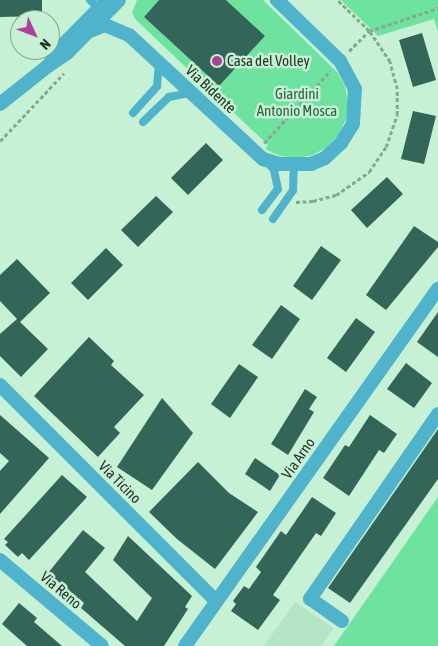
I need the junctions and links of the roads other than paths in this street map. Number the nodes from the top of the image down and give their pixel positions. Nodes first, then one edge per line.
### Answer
1 (119, 0) edge
2 (277, 0) edge
3 (98, 3) edge
4 (90, 31) junction
5 (159, 62) junction
6 (48, 66) junction
7 (192, 93) junction
8 (0, 104) edge
9 (133, 113) dead end
10 (143, 122) dead end
11 (262, 152) junction
12 (294, 166) junction
13 (262, 210) dead end
14 (272, 219) dead end
15 (438, 289) edge
16 (0, 385) edge
17 (438, 414) edge
18 (0, 560) edge
19 (216, 601) junction
20 (342, 621) dead end
21 (102, 646) edge
22 (185, 646) edge

1 - 4 street
2 - 12 street
3 - 6 street
4 - 5 street, Via Bidente
4 - 6 street
5 - 7 street, Via Bidente
5 - 9 lane
6 - 8 street
7 - 10 lane
7 - 11 street, Via Bidente
11 - 12 street
11 - 13 lane
12 - 14 lane
15 - 19 street, Via Arno
16 - 19 street, Via Ticino
17 - 20 street
18 - 21 street, Via Reno
19 - 22 street, Via Arno

